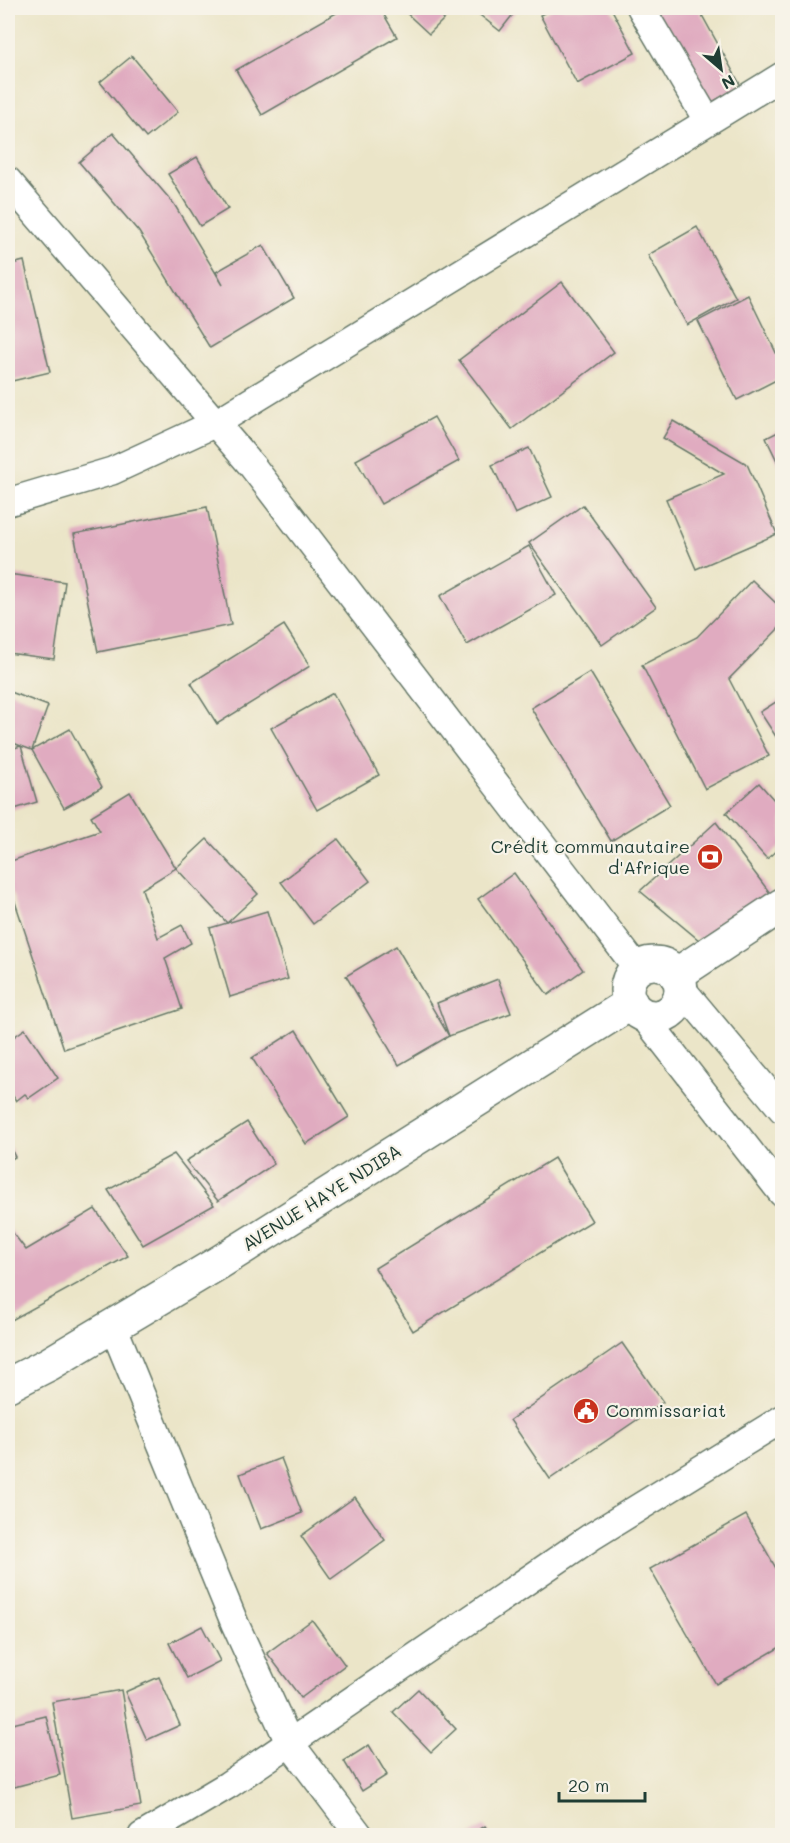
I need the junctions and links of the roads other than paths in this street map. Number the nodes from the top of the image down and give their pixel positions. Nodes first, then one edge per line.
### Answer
1 (640, 8) edge
2 (783, 76) edge
3 (707, 120) junction
4 (8, 181) edge
5 (216, 423) junction
6 (8, 502) edge
7 (783, 905) edge
8 (637, 968) junction
9 (679, 981) junction
10 (636, 1009) junction
11 (783, 1109) edge
12 (783, 1194) edge
13 (113, 1326) junction
14 (8, 1385) edge
15 (783, 1419) edge
16 (289, 1742) junction
17 (142, 1836) edge
18 (360, 1836) edge

1 - 3 street
2 - 3 street
3 - 5 street
4 - 5 street
5 - 6 street
5 - 8 street
7 - 9 highway
8 - 9 highway
8 - 10 highway
9 - 10 highway
9 - 11 street
10 - 12 street
10 - 13 highway, AVENUE HAYE NDIBA
13 - 14 highway, AVENUE HAYE NDIBA
13 - 16 street
15 - 16 street
16 - 17 street
16 - 18 street

